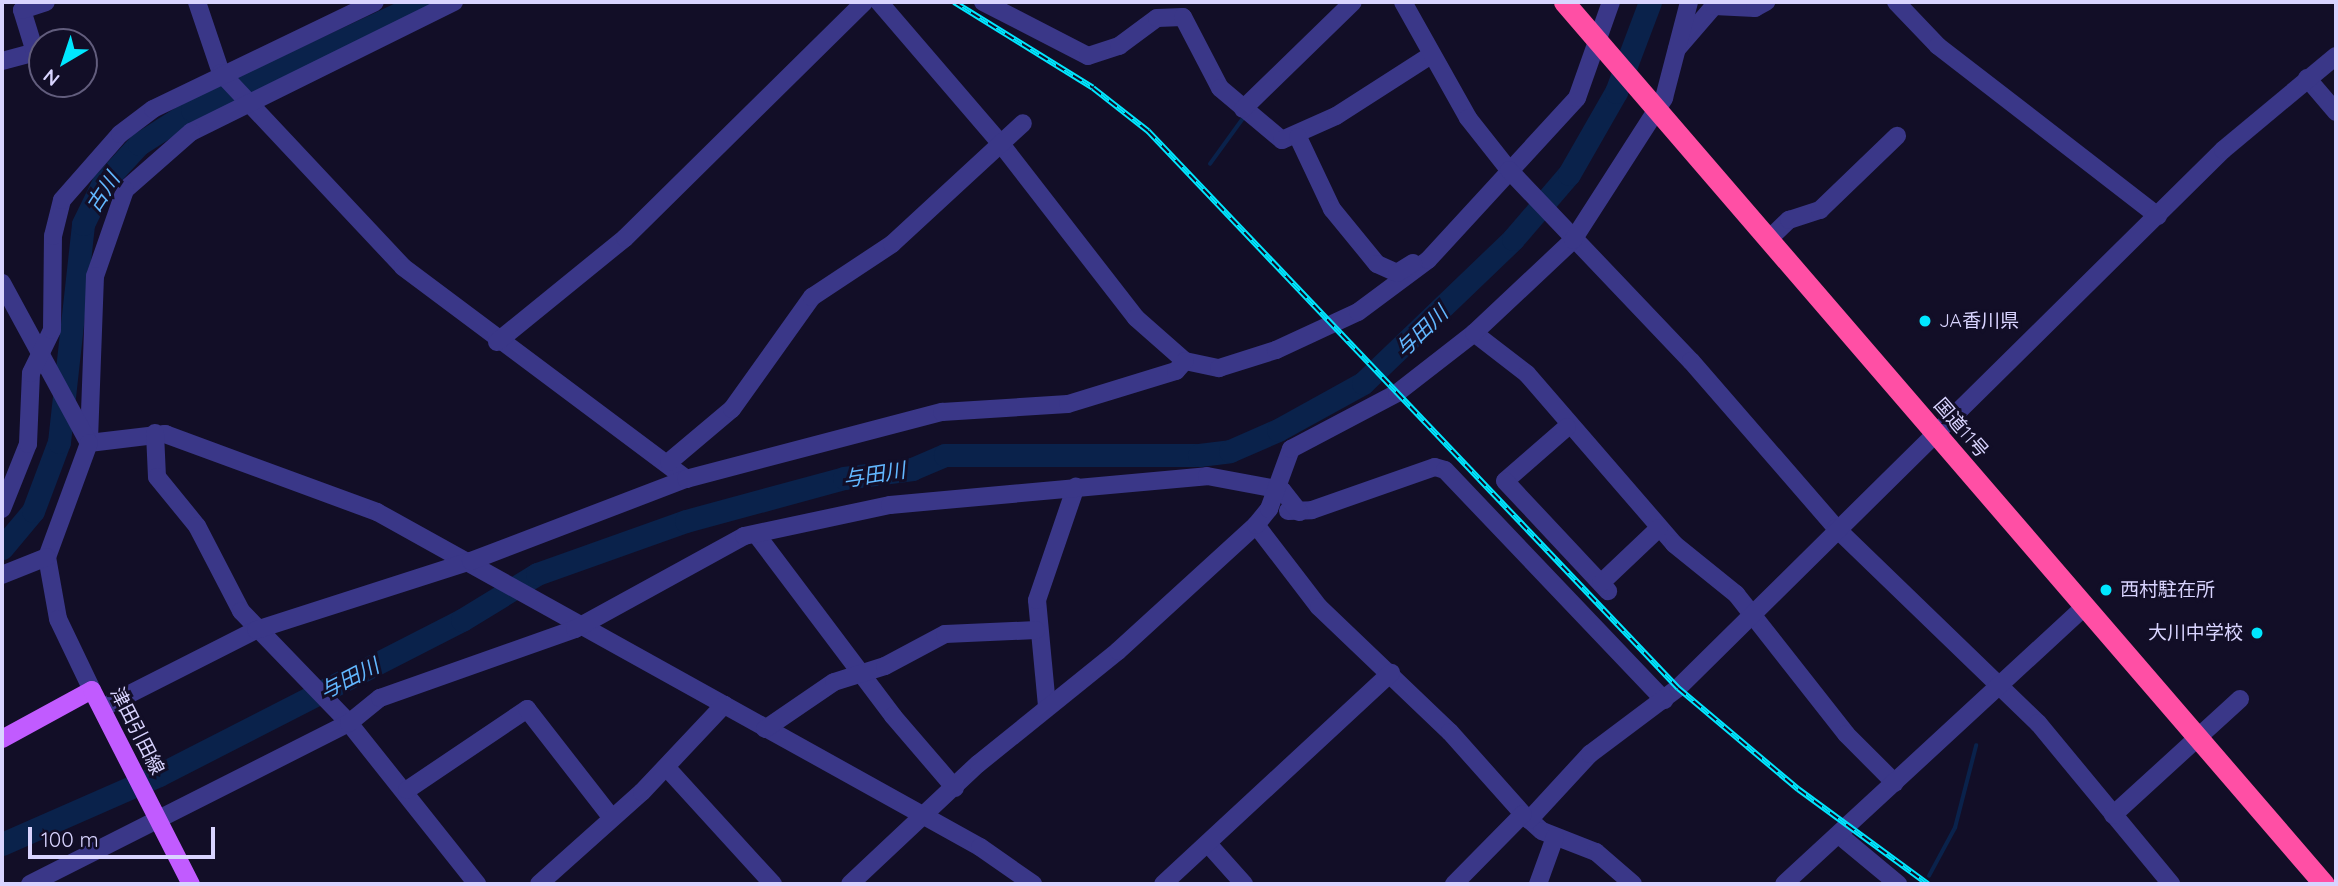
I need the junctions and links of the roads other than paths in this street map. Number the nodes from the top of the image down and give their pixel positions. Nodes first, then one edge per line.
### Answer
1 (46, 2) edge
2 (197, 2) edge
3 (375, 2) edge
4 (454, 2) edge
5 (864, 2) edge
6 (880, 2) edge
7 (983, 2) edge
8 (1353, 2) edge
9 (1403, 2) edge
10 (1564, 2) edge
11 (1611, 2) edge
12 (1689, 2) edge
13 (1766, 2) edge
14 (1896, 2) edge
15 (1599, 46) junction
16 (1677, 48) junction
17 (1431, 55) junction
18 (2336, 56) edge
19 (2, 61) edge
20 (223, 75) junction
21 (2307, 78) junction
22 (247, 101) junction
23 (1650, 105) junction
24 (1242, 109) junction
25 (2336, 112) edge
26 (1023, 123) dead end
27 (1897, 136) dead end
28 (1298, 137) junction
29 (1002, 144) junction
30 (1511, 173) junction
31 (2158, 216) junction
32 (1569, 236) junction
33 (1769, 239) junction
34 (1429, 260) junction
35 (2, 283) edge
36 (1474, 333) junction
37 (497, 342) junction
38 (43, 358) junction
39 (1185, 361) junction
40 (1567, 427) junction
41 (155, 433) junction
42 (1936, 434) junction
43 (89, 443) junction
44 (669, 462) junction
45 (687, 479) junction
46 (1076, 486) junction
47 (1275, 488) junction
48 (2, 509) edge
49 (1269, 509) junction
50 (1299, 512) junction
51 (1256, 525) junction
52 (1659, 528) junction
53 (1836, 528) junction
54 (756, 534) junction
55 (47, 557) junction
56 (475, 563) junction
57 (2, 575) edge
58 (2084, 607) junction
59 (1752, 612) junction
60 (583, 625) junction
61 (1036, 630) junction
62 (260, 634) junction
63 (862, 672) junction
64 (1391, 673) junction
65 (92, 690) junction
66 (2000, 690) junction
67 (2240, 699) dead end
68 (1664, 700) junction
69 (724, 705) junction
70 (1047, 706) junction
71 (103, 710) junction
72 (346, 720) junction
73 (765, 729) junction
74 (2200, 738) junction
75 (2, 739) edge
76 (667, 768) junction
77 (1895, 783) junction
78 (956, 788) junction
79 (407, 790) junction
80 (2113, 815) junction
81 (156, 816) junction
82 (1526, 817) junction
83 (612, 818) junction
84 (924, 819) junction
85 (1839, 835) junction
86 (1555, 837) junction
87 (1210, 846) junction
88 (30, 884) edge
89 (191, 884) edge
90 (477, 884) edge
91 (539, 884) edge
92 (773, 884) edge
93 (850, 884) edge
94 (1033, 884) edge
95 (1163, 884) edge
96 (1244, 884) edge
97 (1454, 884) edge
98 (1538, 884) edge
99 (1633, 884) edge
100 (1784, 884) edge
101 (1898, 884) edge
102 (2171, 884) edge
103 (2323, 884) edge

1 - 19 street
2 - 20 street
3 - 20 street
4 - 22 street
5 - 37 street
6 - 29 street
7 - 24 street
8 - 24 street
9 - 17 street
10 - 15 highway, 国道11号
11 - 15 street
12 - 16 street
13 - 16 street
14 - 31 street
15 - 23 highway, 国道11号
15 - 30 street
16 - 23 street
17 - 28 street
17 - 30 street
18 - 21 street
20 - 22 street
20 - 38 street
21 - 25 street
21 - 31 street
22 - 37 street
22 - 43 street
23 - 32 street
23 - 33 highway, 国道11号
24 - 28 street
26 - 29 street
27 - 33 street
28 - 34 street
29 - 39 street
29 - 44 street
30 - 32 street
30 - 34 street
31 - 42 street
32 - 36 street
32 - 53 street
33 - 42 highway, 国道11号
34 - 39 street
35 - 38 street
36 - 40 street
36 - 47 street
37 - 44 street
38 - 43 street
38 - 48 street
39 - 45 street
40 - 52 street
40 - 52 street
41 - 43 street
41 - 56 street
41 - 62 street
42 - 53 street
42 - 58 highway, 国道11号
43 - 55 street
44 - 45 street
45 - 56 street
46 - 47 street
46 - 54 street
46 - 61 street
47 - 49 street
47 - 50 street
49 - 50 street
49 - 51 street
50 - 68 street
51 - 64 street
51 - 70 street
52 - 59 street
53 - 59 street
53 - 66 street
54 - 60 street
54 - 63 street
55 - 57 street
55 - 65 street
56 - 60 street
56 - 62 street
58 - 66 street
58 - 74 highway, 国道11号
59 - 68 street
59 - 77 street
60 - 69 street
60 - 72 street
61 - 63 street
61 - 70 street
62 - 71 street
62 - 72 street
63 - 73 street
63 - 78 street
64 - 82 street
64 - 87 street
65 - 71 main road, 津田引田線
65 - 75 main road, 津田引田線
66 - 77 street
66 - 80 street
67 - 74 street
68 - 82 street
69 - 73 street
69 - 76 street
70 - 78 street
71 - 81 main road, 津田引田線
72 - 79 street
72 - 81 street
73 - 84 street
74 - 80 street
74 - 103 highway, 国道11号
76 - 83 street
76 - 92 street
77 - 85 street
78 - 84 street
79 - 83 street
79 - 90 street
80 - 102 street
81 - 88 street
81 - 89 main road, 津田引田線
82 - 86 street
82 - 97 street
83 - 91 street
84 - 93 street
84 - 94 street
85 - 100 street
85 - 101 street
86 - 98 street
86 - 99 street
87 - 95 street
87 - 96 street

